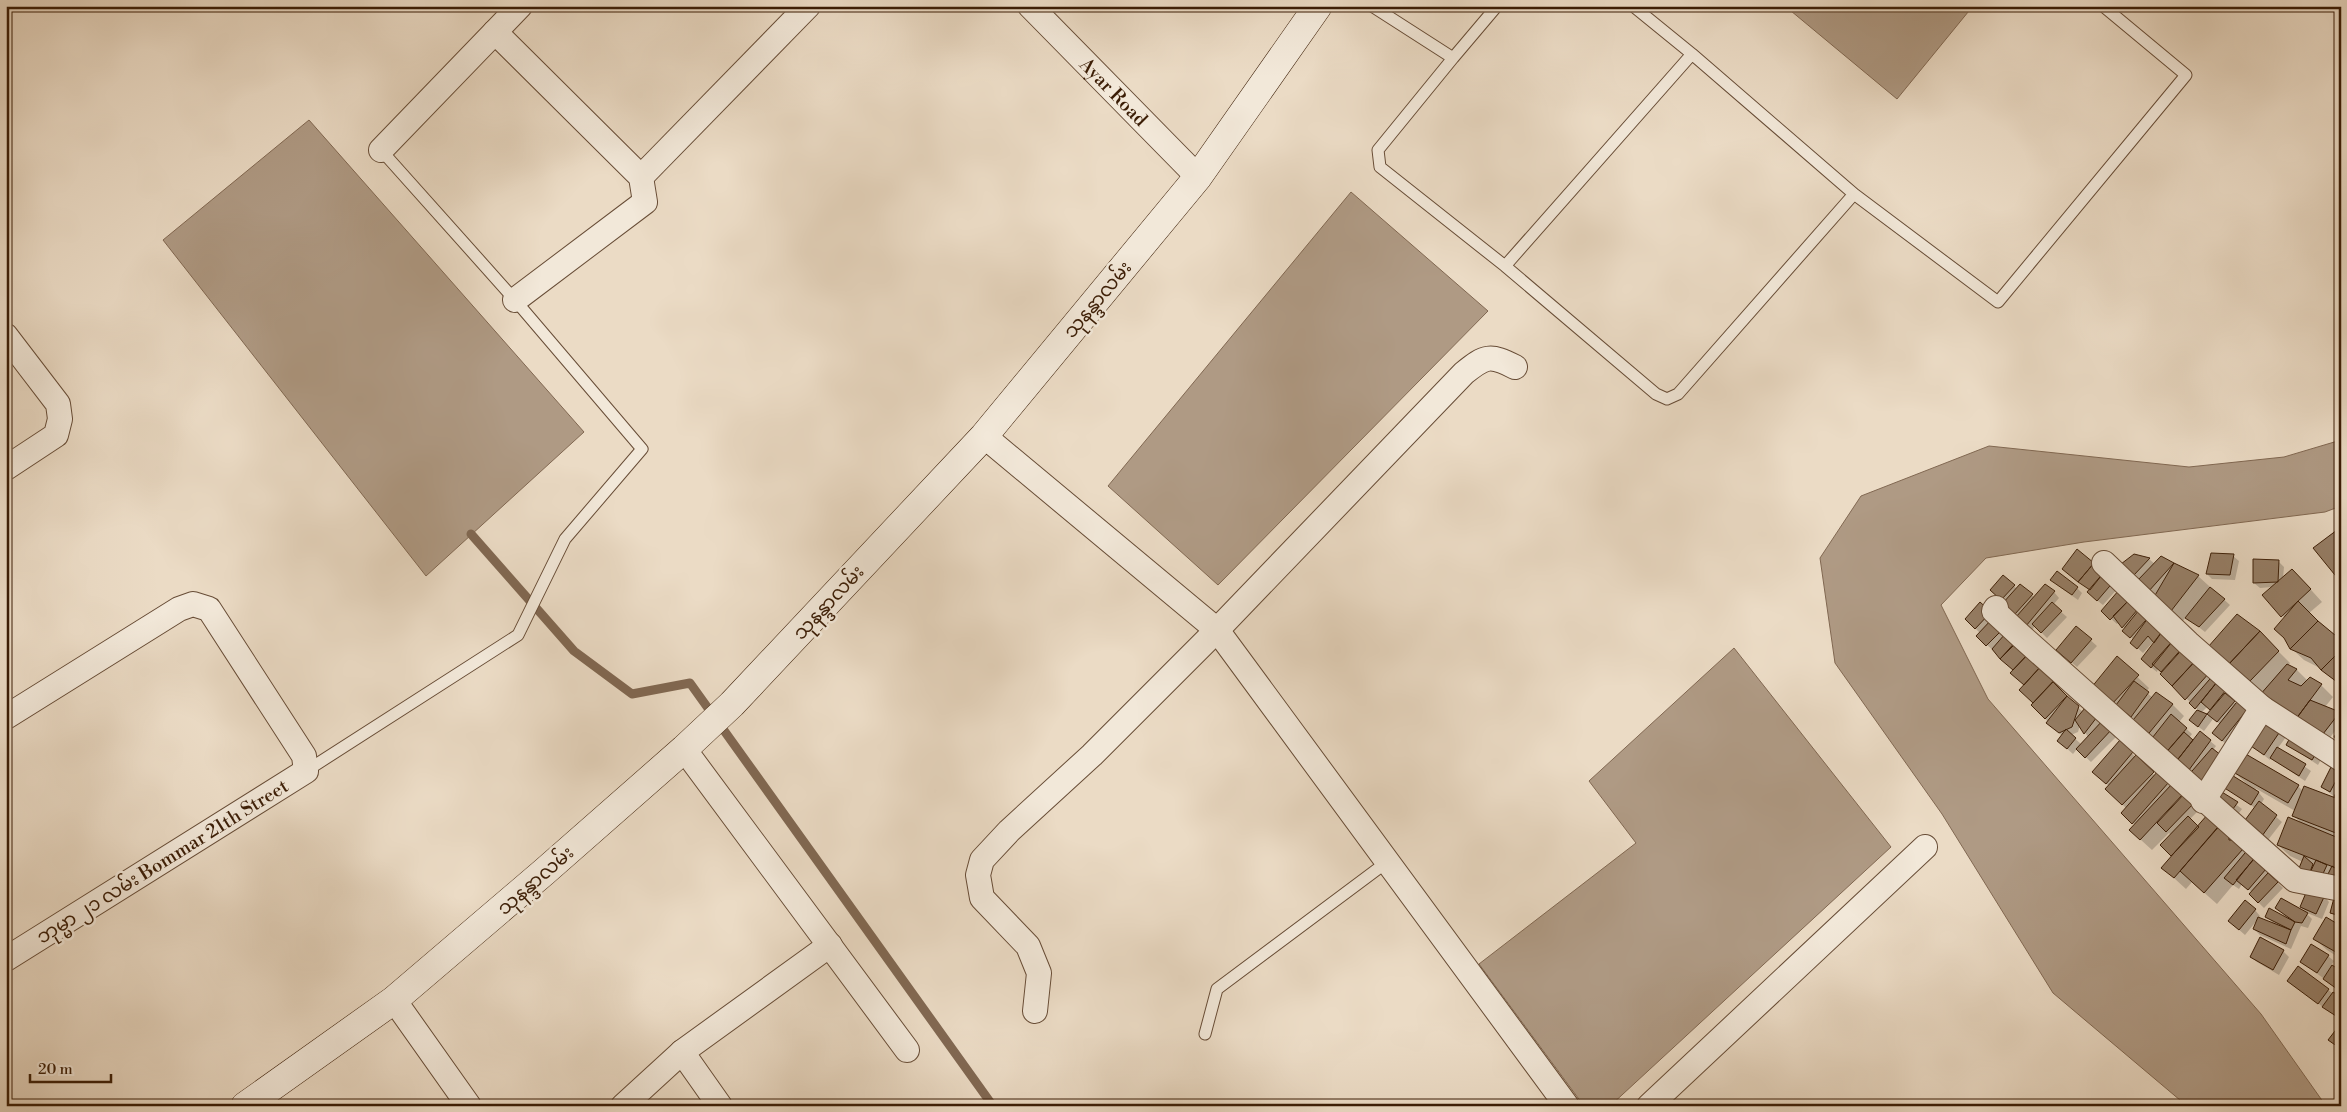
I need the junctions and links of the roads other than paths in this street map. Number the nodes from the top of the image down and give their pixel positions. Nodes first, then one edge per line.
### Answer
1 (520, 6) edge
2 (808, 6) edge
3 (1030, 6) edge
4 (1318, 6) edge
5 (1372, 6) edge
6 (1497, 6) edge
7 (1633, 6) edge
8 (2103, 6) edge
9 (495, 32) junction
10 (1692, 54) junction
11 (1453, 58) junction
12 (381, 150) joint
13 (640, 177) junction
14 (1198, 177) junction
15 (1854, 194) junction
16 (1505, 266) junction
17 (515, 300) junction
18 (6, 336) edge
19 (1515, 367) dead end
20 (984, 436) junction
21 (6, 468) edge
22 (2104, 563) dead end
23 (1996, 608) dead end
24 (1217, 630) junction
25 (2262, 708) junction
26 (6, 717) edge
27 (684, 749) junction
28 (2341, 759) edge
29 (305, 764) junction
30 (2203, 801) junction
31 (1925, 847) dead end
32 (1388, 862) junction
33 (2341, 889) edge
34 (830, 945) junction
35 (6, 959) edge
36 (394, 1000) junction
37 (1035, 1011) dead end
38 (1205, 1034) dead end
39 (907, 1050) dead end
40 (682, 1052) junction
41 (245, 1106) edge
42 (469, 1106) edge
43 (623, 1106) edge
44 (720, 1106) edge
45 (1567, 1106) edge
46 (1649, 1106) edge

1 - 9 street
2 - 13 street
3 - 14 street, Ayar Road
4 - 14 main road, သုနန္ဒာလမ်း
5 - 11 lane
6 - 11 lane
7 - 10 lane
8 - 15 lane
9 - 12 street
9 - 13 street
10 - 15 lane
10 - 16 lane
11 - 16 lane
12 - 17 lane
13 - 17 street
14 - 20 main road, သုနန္ဒာလမ်း
15 - 16 lane
17 - 29 lane
18 - 21 street
19 - 24 street
20 - 24 street
20 - 27 main road, သုနန္ဒာလမ်း
22 - 25 street
23 - 30 street
24 - 32 street
24 - 37 street
25 - 28 street
25 - 30 street
26 - 29 street
27 - 34 street
27 - 36 main road, သုနန္ဒာလမ်း
29 - 35 street, ဘုမ္မာ ၂၁ လမ်း Bommar 21th Street
30 - 33 street
31 - 46 street
32 - 38 lane
32 - 45 street
34 - 39 street
34 - 40 street
36 - 41 main road, သုနန္ဒာလမ်း
36 - 42 street
40 - 43 street
40 - 44 street

